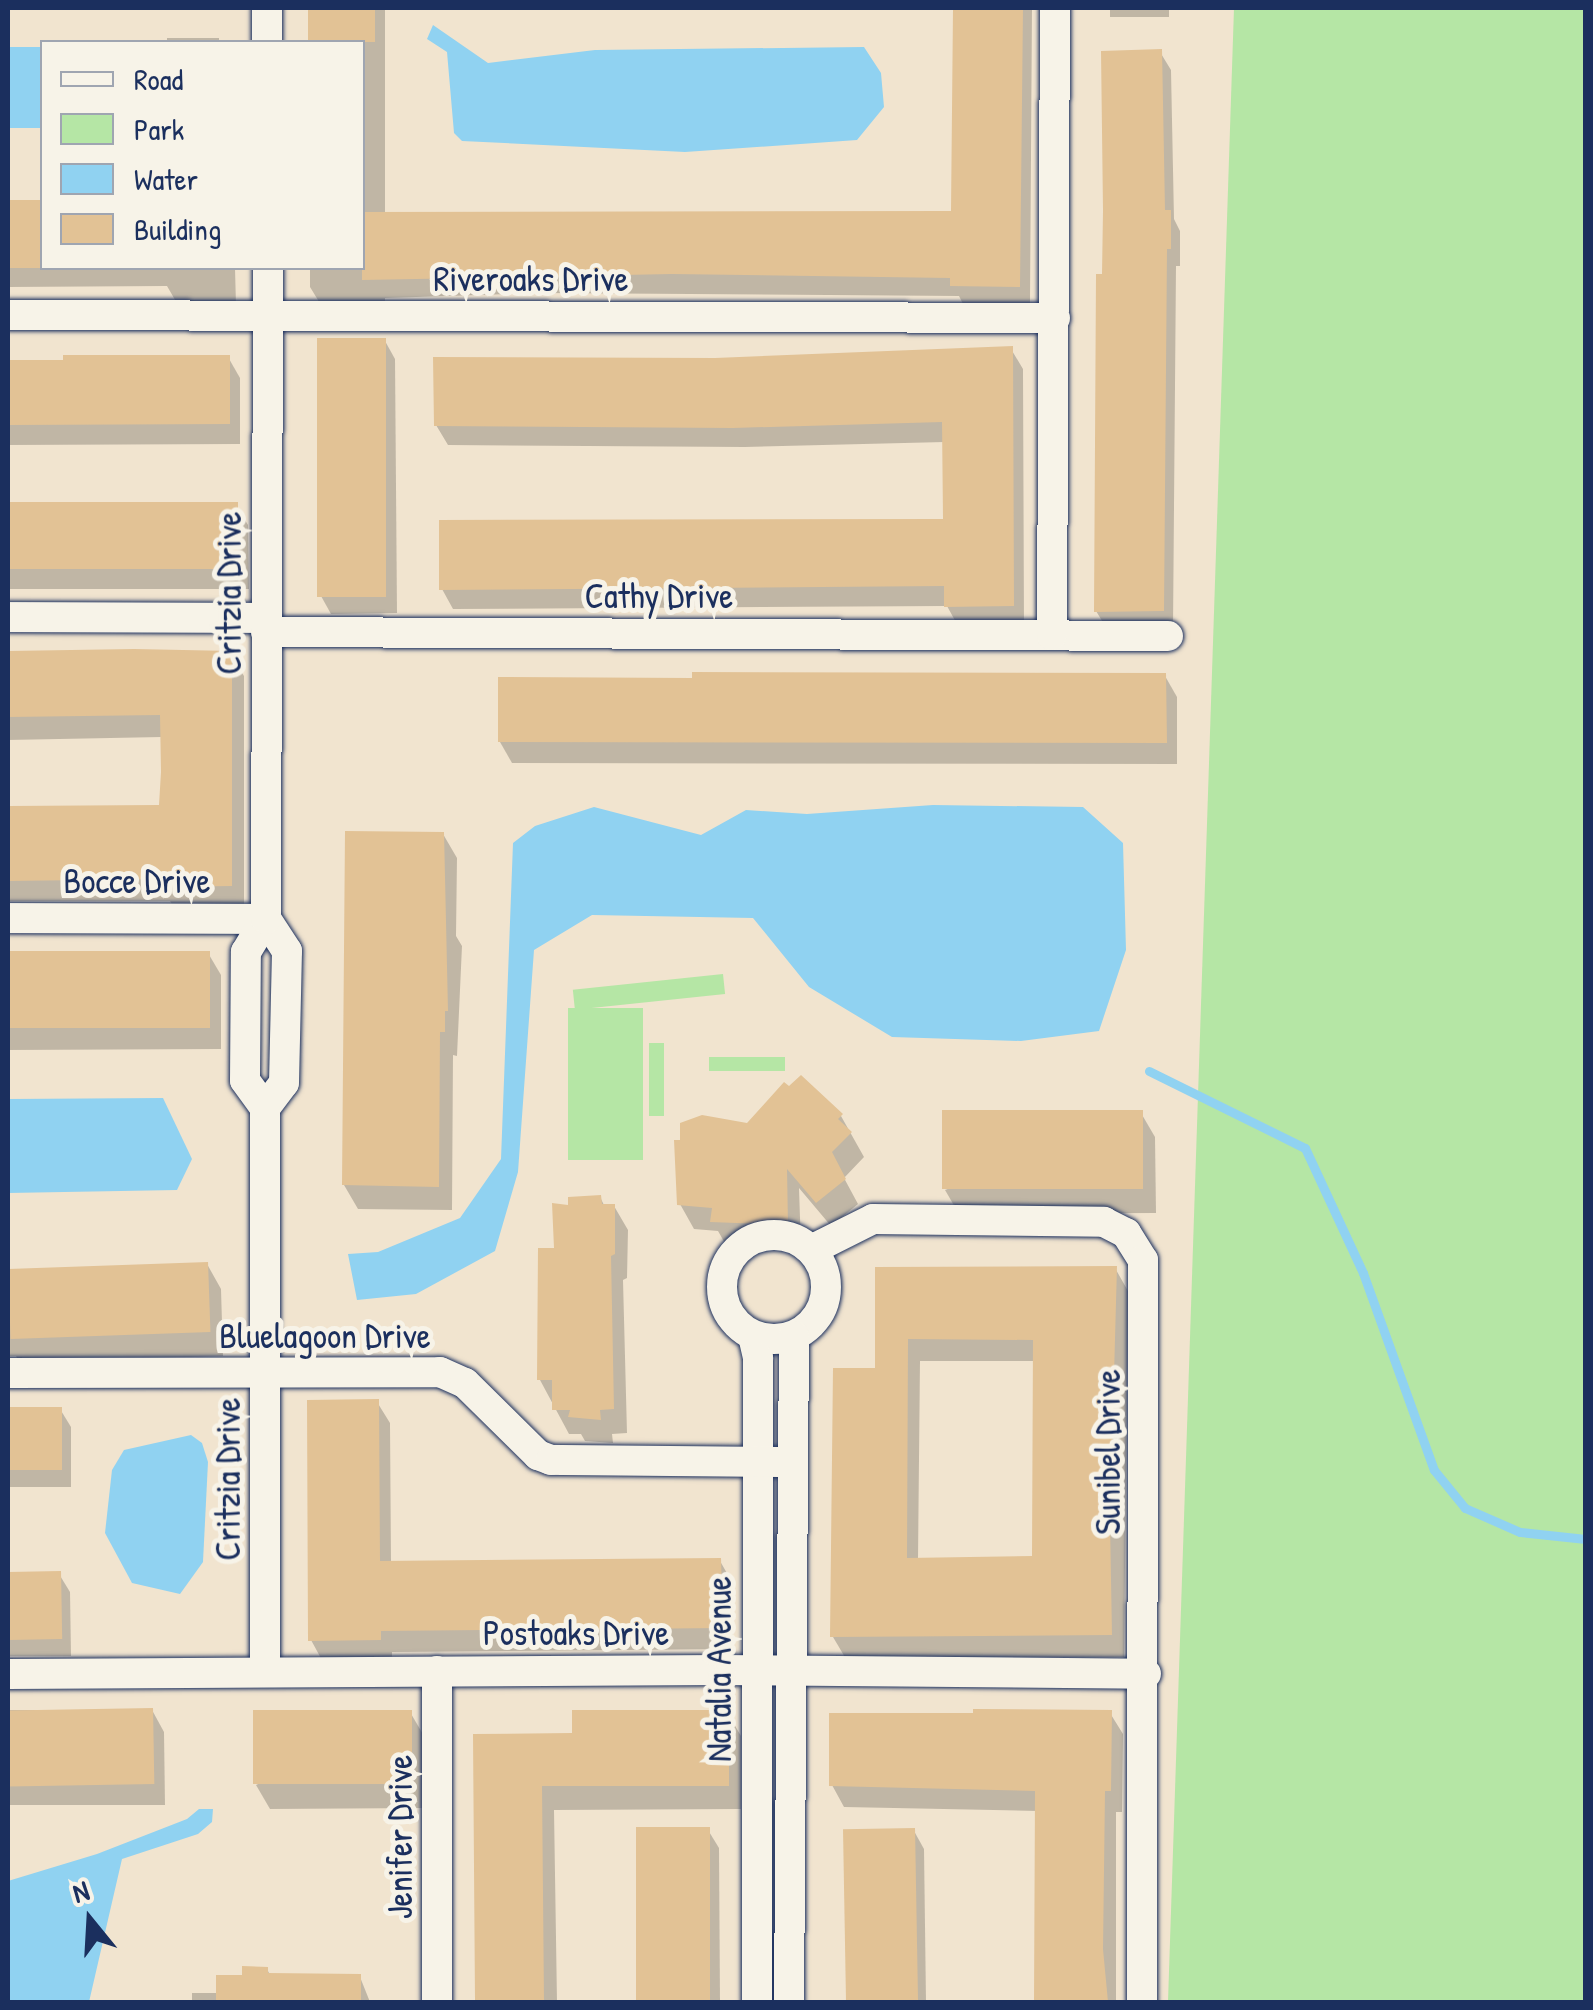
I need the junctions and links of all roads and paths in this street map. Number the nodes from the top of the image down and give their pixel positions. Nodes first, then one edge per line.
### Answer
1 (267, 8) edge
2 (1056, 8) edge
3 (267, 40) edge
4 (268, 270) edge
5 (8, 316) edge
6 (268, 316) junction
7 (1055, 318) junction
8 (8, 617) edge
9 (266, 625) junction
10 (1052, 635) junction
11 (1168, 636) dead end
12 (8, 918) edge
13 (266, 919) junction
14 (265, 1108) junction
15 (811, 1250) junction
16 (752, 1336) junction
17 (794, 1336) junction
18 (8, 1373) edge
19 (265, 1373) junction
20 (758, 1461) junction
21 (790, 1462) junction
22 (266, 1670) junction
23 (756, 1671) junction
24 (437, 1672) junction
25 (790, 1672) junction
26 (8, 1674) edge
27 (1146, 1674) junction
28 (437, 2002) edge
29 (757, 2002) edge
30 (789, 2002) edge
31 (1142, 2002) edge

1 - 3 street
2 - 7 street
4 - 6 street, Critzia Drive
5 - 6 street, Riveroaks Drive
6 - 7 street, Riveroaks Drive
6 - 9 street, Critzia Drive
7 - 10 street
8 - 9 street, Cathy Drive
9 - 10 street, Cathy Drive
9 - 13 street, Critzia Drive
10 - 11 street, Cathy Drive
12 - 13 street, Bocce Drive
13 - 14 street, Critzia Drive
13 - 14 street, Critzia Drive
14 - 19 street, Critzia Drive
15 - 16 street
15 - 17 street
15 - 27 street, Sunibel Drive
16 - 17 street
16 - 20 street, Natalia Avenue
17 - 21 street, Natalia Avenue
18 - 19 street, Bluelagoon Drive
19 - 20 street, Bluelagoon Drive
19 - 22 street, Critzia Drive
20 - 21 street, Bluelagoon Drive
20 - 23 street, Natalia Avenue
21 - 25 street, Natalia Avenue
22 - 24 street, Postoaks Drive
22 - 26 street, Postoaks Drive
23 - 24 street, Postoaks Drive
23 - 25 street, Postoaks Drive
23 - 29 street, Natalia Avenue
24 - 28 street, Jenifer Drive
25 - 27 street, Postoaks Drive
25 - 30 street, Natalia Avenue
27 - 31 street, Sunibel Drive

